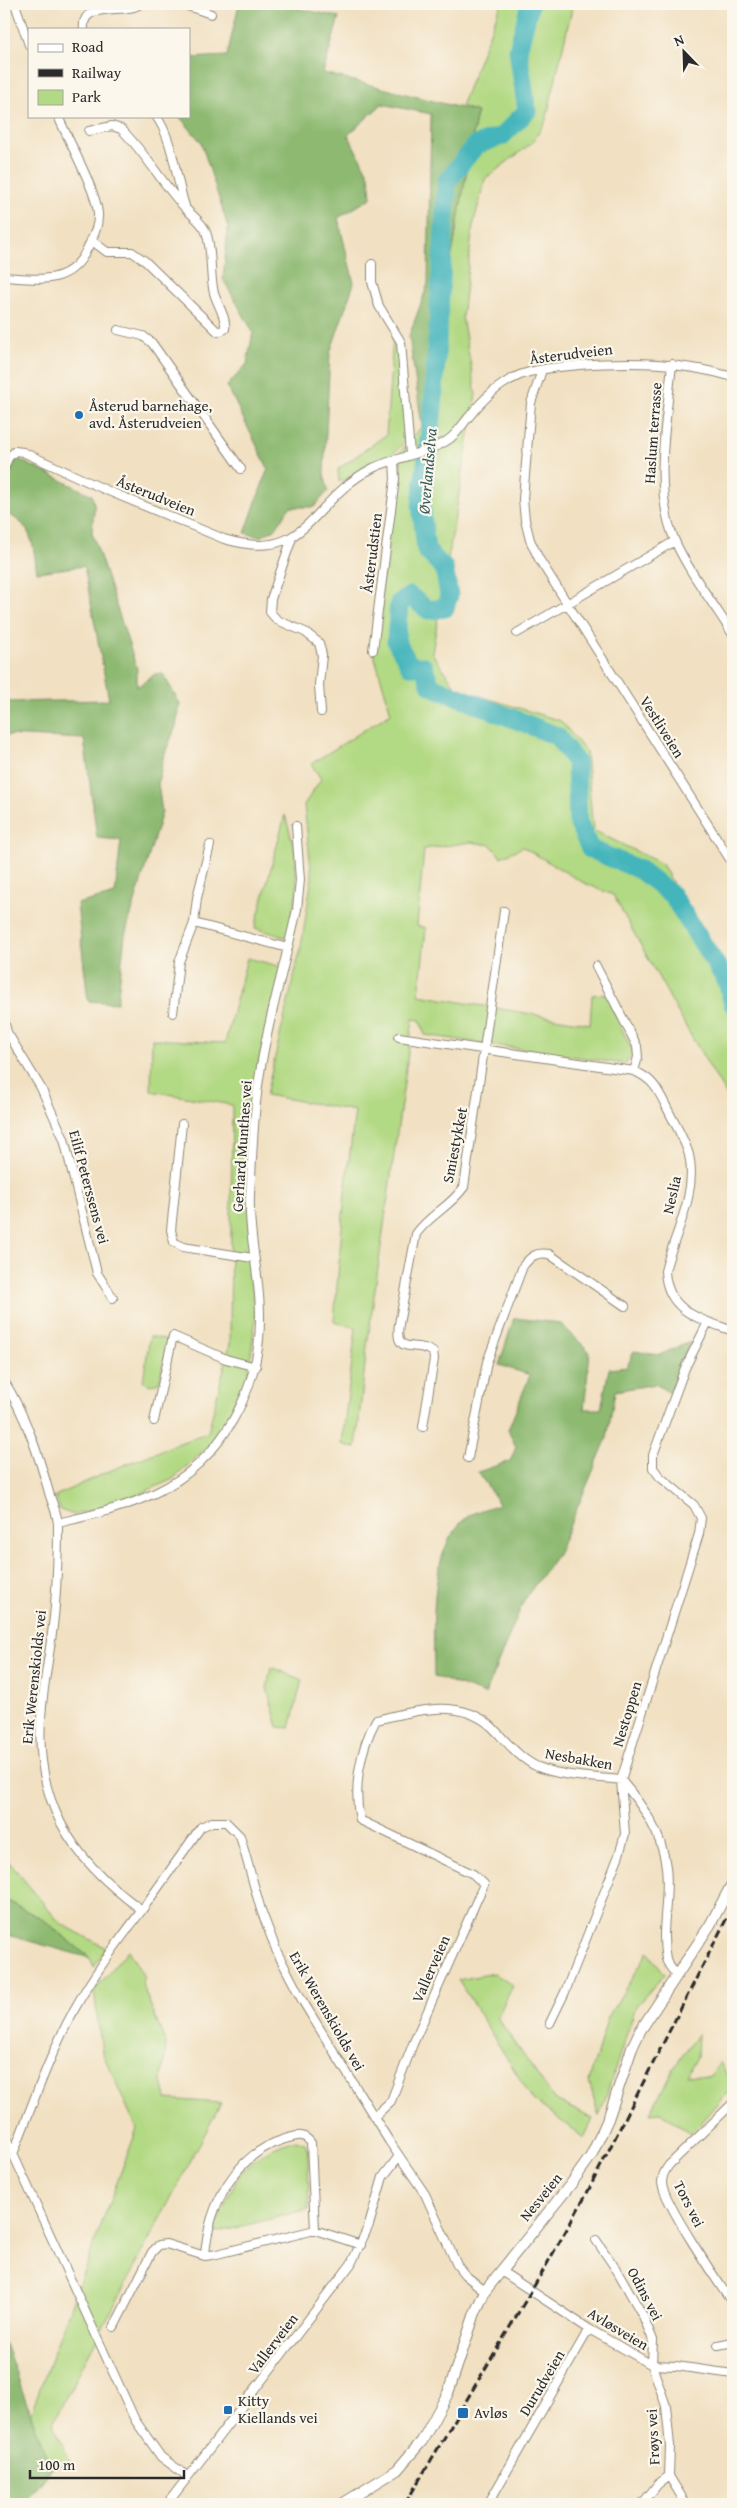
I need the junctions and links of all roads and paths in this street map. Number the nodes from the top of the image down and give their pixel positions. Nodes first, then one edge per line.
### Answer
1 (14, 4) edge
2 (140, 4) edge
3 (182, 4) edge
4 (211, 14) dead end
5 (84, 28) edge
6 (28, 41) edge
7 (59, 118) edge
8 (157, 118) edge
9 (89, 131) dead end
10 (186, 209) junction
11 (92, 240) junction
12 (372, 264) dead end
13 (4, 277) edge
14 (118, 330) dead end
15 (672, 364) junction
16 (542, 370) junction
17 (733, 376) edge
18 (410, 454) junction
19 (394, 460) junction
20 (4, 468) edge
21 (241, 469) dead end
22 (292, 538) junction
23 (675, 541) junction
24 (568, 604) junction
25 (517, 633) dead end
26 (733, 635) edge
27 (373, 650) dead end
28 (321, 712) dead end
29 (296, 826) dead end
30 (210, 845) dead end
31 (733, 864) edge
32 (504, 911) dead end
33 (194, 923) junction
34 (288, 948) junction
35 (596, 966) dead end
36 (173, 1013) dead end
37 (4, 1020) edge
38 (6, 1033) edge
39 (399, 1037) dead end
40 (485, 1051) junction
41 (634, 1071) junction
42 (182, 1124) dead end
43 (253, 1258) junction
44 (113, 1298) dead end
45 (625, 1306) dead end
46 (708, 1322) junction
47 (733, 1331) edge
48 (256, 1367) junction
49 (4, 1383) edge
50 (154, 1421) dead end
51 (423, 1427) dead end
52 (468, 1458) dead end
53 (58, 1523) junction
54 (621, 1780) junction
55 (733, 1882) edge
56 (484, 1884) joint
57 (142, 1910) junction
58 (677, 1975) junction
59 (550, 2023) dead end
60 (733, 2103) edge
61 (374, 2117) junction
62 (4, 2132) edge
63 (13, 2154) junction
64 (399, 2156) junction
65 (315, 2230) junction
66 (596, 2240) dead end
67 (361, 2245) junction
68 (205, 2256) junction
69 (501, 2271) junction
70 (485, 2291) junction
71 (733, 2304) edge
72 (114, 2328) dead end
73 (590, 2329) junction
74 (733, 2342) edge
75 (718, 2346) dead end
76 (652, 2365) junction
77 (733, 2374) edge
78 (187, 2476) junction
79 (669, 2476) junction
80 (167, 2504) edge
81 (342, 2504) edge
82 (488, 2504) edge
83 (642, 2504) edge
84 (686, 2504) edge

1 - 6 street
2 - 5 street
3 - 4 street
7 - 11 street
8 - 10 street
9 - 10 street
10 - 11 street
11 - 13 street
12 - 18 street
14 - 21 street
15 - 16 street, Åsterudveien
15 - 17 street, Åsterudveien
15 - 23 street, Haslum terrasse
16 - 18 street, Åsterudveien
16 - 24 street, Vestliveien
18 - 19 street, Åsterudveien
19 - 22 street, Åsterudveien
19 - 27 street, Åsterudstien
20 - 22 street, Åsterudveien
22 - 28 street
23 - 24 street
23 - 26 street, Haslum terrasse
24 - 25 street
24 - 31 street, Vestliveien
29 - 34 street, Gerhard Munthes vei
30 - 33 street
32 - 40 street, Smiestykket
33 - 34 street
33 - 36 street
34 - 43 street, Gerhard Munthes vei
35 - 41 street
37 - 38 street, Eilif Peterssens vei
38 - 44 street, Eilif Peterssens vei
39 - 40 street, Neslia
40 - 41 street, Neslia
40 - 51 street, Smiestykket
41 - 46 street, Neslia
42 - 43 street
43 - 48 street, Gerhard Munthes vei
45 - 52 street
46 - 47 street, Neslia
46 - 54 street, Nestoppen
48 - 50 street
48 - 53 street, Gerhard Munthes vei
49 - 53 street, Erik Werenskiolds vei
53 - 57 street, Erik Werenskiolds vei
54 - 56 street, Nesbakken
54 - 58 street, Nesbakken
54 - 59 street, Nestoppen
55 - 58 street, Nesveien
56 - 61 street, Vallerveien
57 - 61 street, Erik Werenskiolds vei
57 - 63 street
58 - 69 street, Nesveien
60 - 71 street, Tors vei
61 - 64 street, Erik Werenskiolds vei
62 - 63 street
63 - 78 street
64 - 67 street, Vallerveien
64 - 70 street, Erik Werenskiolds vei
65 - 67 street
65 - 68 street
65 - 68 street
66 - 76 street, Odins vei
67 - 78 street, Vallerveien
68 - 72 street
69 - 70 street, Nesveien
69 - 73 street, Avløsveien
70 - 81 street, Nesveien
73 - 76 street, Avløsveien
73 - 82 street, Durudveien
74 - 75 street
76 - 77 street, Avløsveien
76 - 79 street, Frøys vei
78 - 80 street, Vallerveien
79 - 83 street
79 - 84 street, Frøys vei

